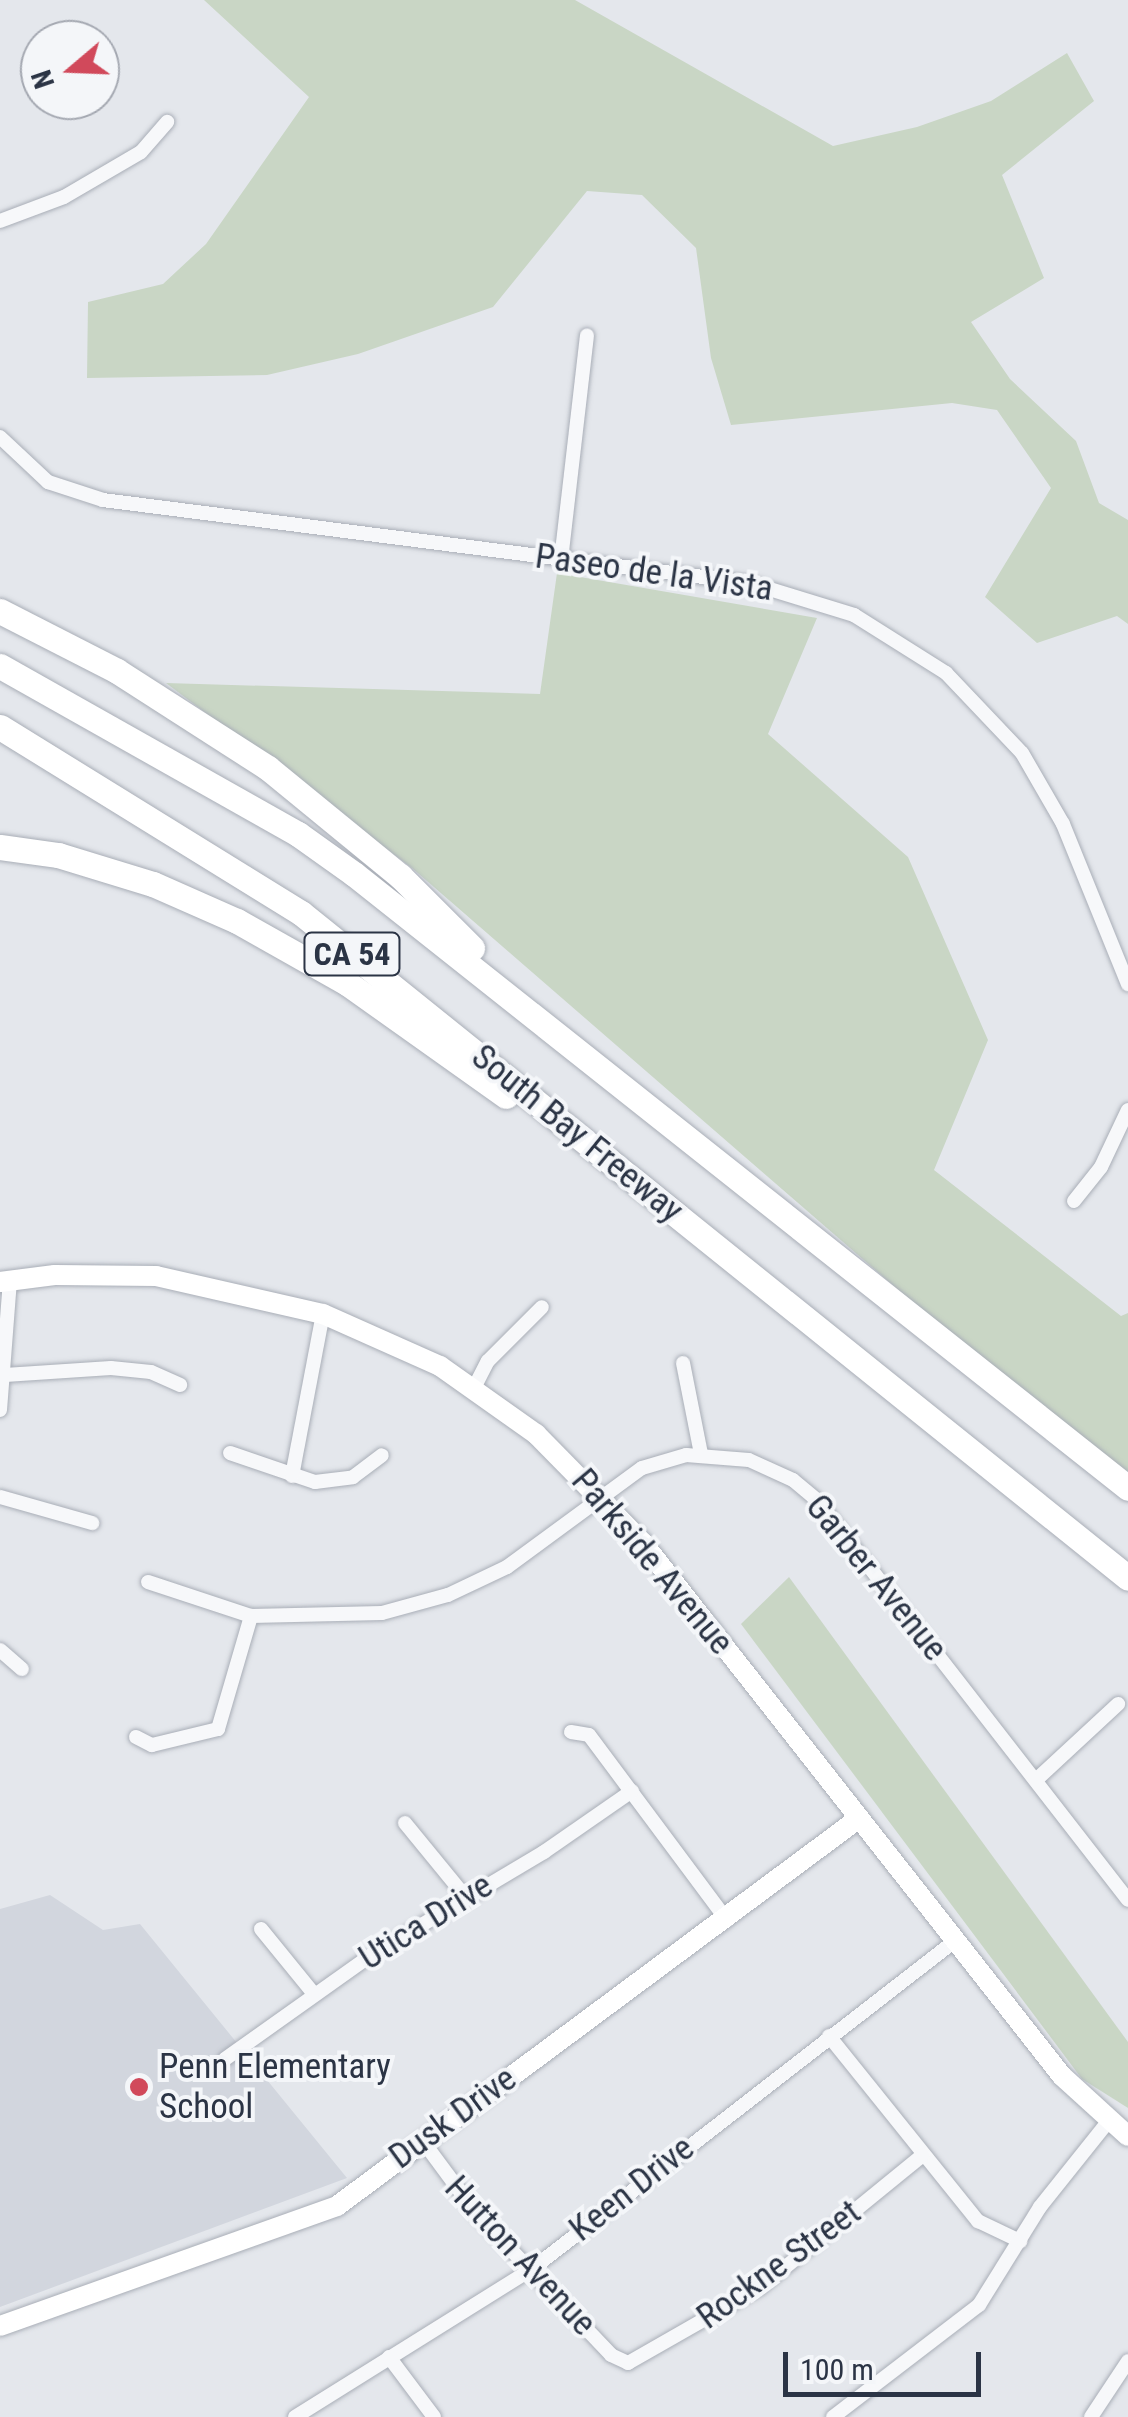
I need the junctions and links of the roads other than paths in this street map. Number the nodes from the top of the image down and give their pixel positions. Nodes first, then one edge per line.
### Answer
1 (167, 122) dead end
2 (0, 221) edge
3 (586, 335) dead end
4 (0, 437) edge
5 (561, 560) junction
6 (0, 610) edge
7 (0, 666) edge
8 (0, 728) edge
9 (0, 847) edge
10 (496, 980) junction
11 (1128, 984) edge
12 (1128, 1110) edge
13 (1074, 1202) dead end
14 (678, 1216) junction
15 (5, 1281) edge
16 (542, 1306) dead end
17 (323, 1314) junction
18 (683, 1363) dead end
19 (6, 1374) junction
20 (180, 1385) dead end
21 (474, 1388) junction
22 (0, 1410) edge
23 (230, 1453) dead end
24 (701, 1454) junction
25 (382, 1455) dead end
26 (292, 1476) junction
27 (1128, 1488) edge
28 (0, 1497) edge
29 (603, 1498) junction
30 (92, 1523) dead end
31 (1128, 1578) edge
32 (148, 1582) dead end
33 (251, 1616) junction
34 (0, 1650) edge
35 (22, 1669) dead end
36 (1118, 1704) dead end
37 (572, 1732) dead end
38 (136, 1737) dead end
39 (1036, 1780) junction
40 (632, 1791) junction
41 (858, 1819) junction
42 (405, 1822) dead end
43 (464, 1895) junction
44 (1128, 1900) edge
45 (727, 1920) junction
46 (261, 1929) dead end
47 (956, 1940) junction
48 (314, 1994) junction
49 (829, 2036) junction
50 (225, 2059) dead end
51 (1107, 2123) junction
52 (1128, 2136) edge
53 (422, 2140) junction
54 (923, 2155) junction
55 (1020, 2241) junction
56 (532, 2269) junction
57 (0, 2326) edge
58 (389, 2356) junction
59 (1128, 2361) edge
60 (628, 2362) joint
61 (295, 2417) edge
62 (434, 2417) edge
63 (833, 2417) edge
64 (1091, 2417) edge

1 - 2 street
3 - 5 street
4 - 5 street, Paseo de la Vista
5 - 11 street, Paseo de la Vista
6 - 10 highway
7 - 10 highway, South Bay Freeway / CA 54
8 - 14 highway, South Bay Freeway / CA 54
9 - 14 highway
10 - 27 highway, South Bay Freeway / CA 54
12 - 13 street
14 - 31 highway, South Bay Freeway / CA 54
15 - 17 main road, Parkside Avenue
15 - 19 street
16 - 21 street
17 - 21 main road, Parkside Avenue
17 - 26 street
18 - 24 street
19 - 20 street
19 - 22 street
21 - 29 main road, Parkside Avenue
23 - 26 street
24 - 29 street, Garber Avenue
24 - 39 street, Garber Avenue
25 - 26 street
28 - 30 street
29 - 33 street, Garber Avenue
29 - 41 main road, Parkside Avenue
32 - 33 street, Garber Avenue
33 - 38 street
34 - 35 street
36 - 39 street
37 - 40 street
39 - 44 street, Garber Avenue
40 - 43 street, Utica Drive
40 - 45 street
41 - 45 main road, Dusk Drive
41 - 47 main road, Parkside Avenue
42 - 43 street
43 - 48 street, Utica Drive
45 - 53 main road, Dusk Drive
46 - 48 street
47 - 49 street, Keen Drive
47 - 51 main road, Parkside Avenue
48 - 50 street, Utica Drive
49 - 54 street
49 - 56 street, Keen Drive
51 - 52 main road, Parkside Avenue
51 - 55 street
53 - 56 street, Hutton Avenue
53 - 57 main road, Dusk Drive
54 - 55 street
54 - 60 street, Rockne Street
55 - 63 street
56 - 58 street, Keen Drive
56 - 60 street, Hutton Avenue
58 - 61 street, Keen Drive
58 - 62 street
59 - 64 street

